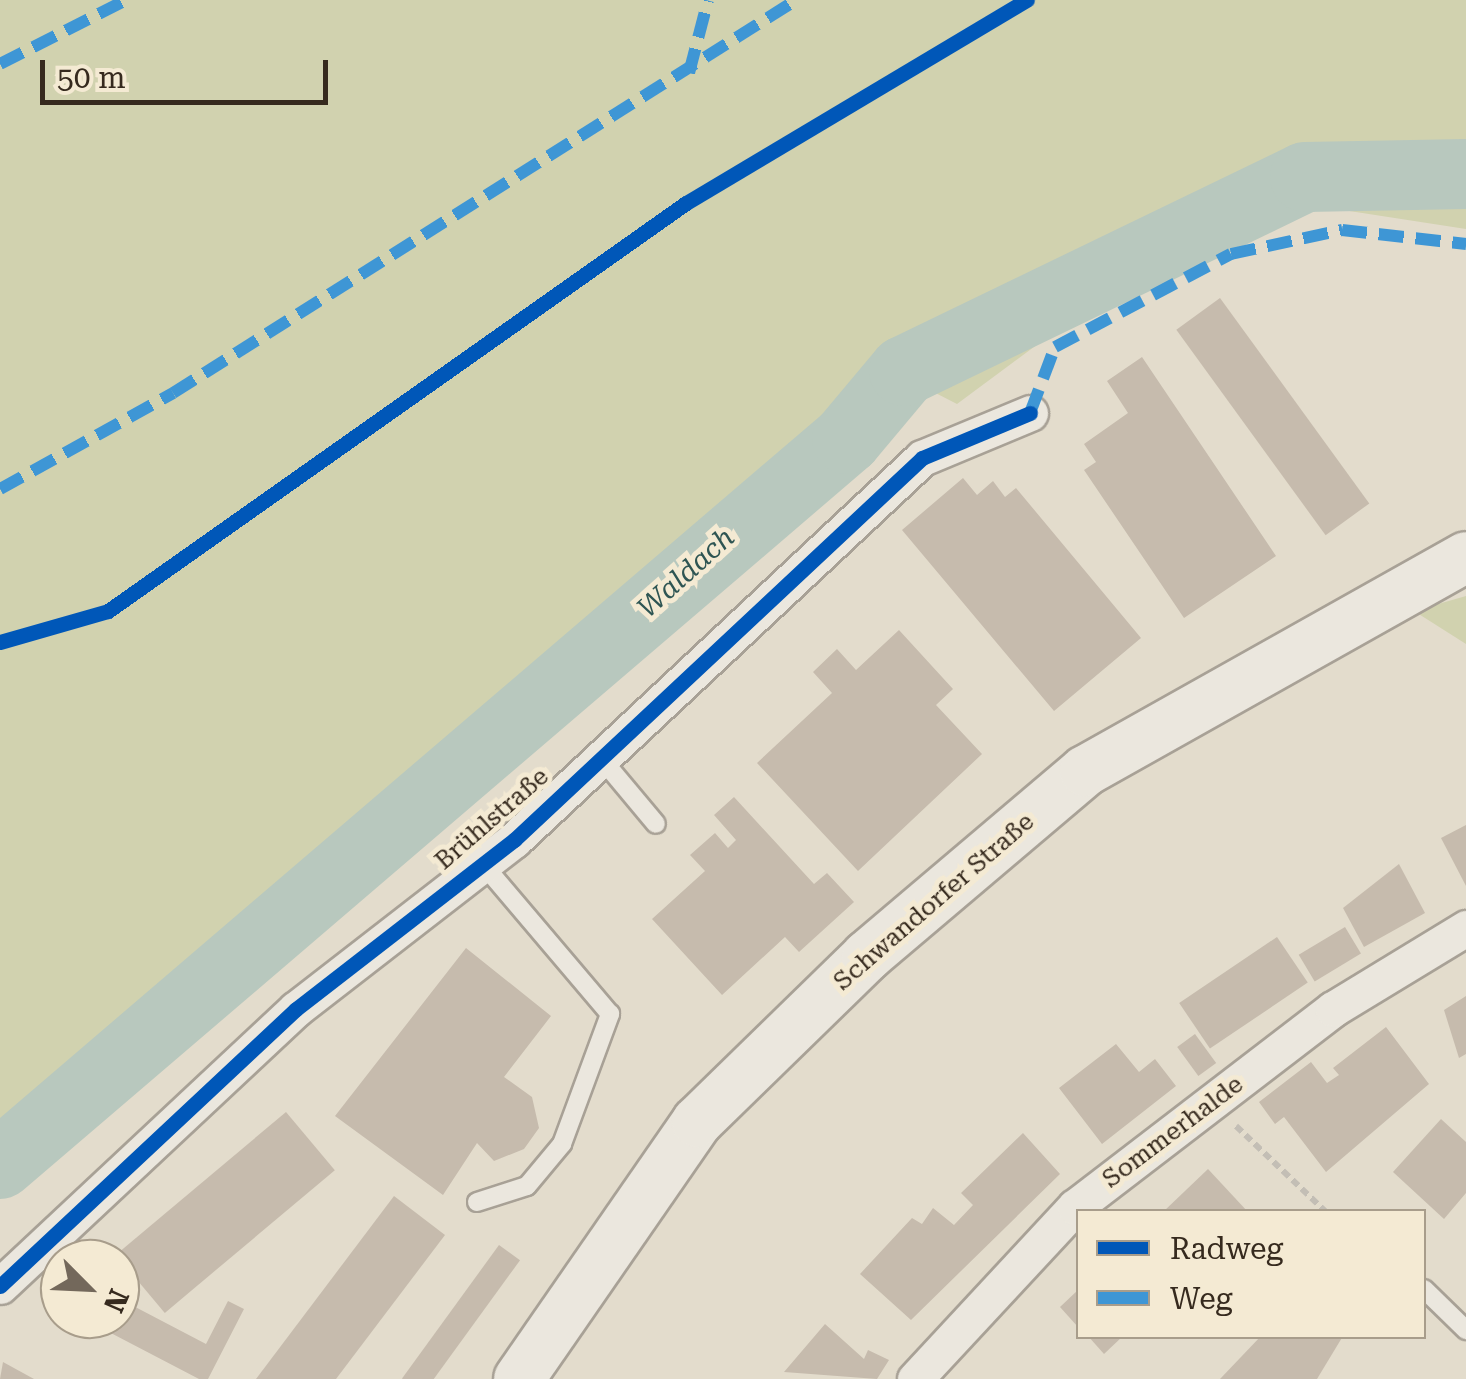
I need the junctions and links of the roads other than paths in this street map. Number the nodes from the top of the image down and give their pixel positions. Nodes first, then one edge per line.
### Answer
1 (1030, 413) dead end
2 (1466, 557) edge
3 (600, 757) junction
4 (656, 824) dead end
5 (483, 864) junction
6 (1466, 928) edge
7 (477, 1202) dead end
8 (0, 1286) edge
9 (1426, 1291) edge
10 (1466, 1330) edge
11 (519, 1379) edge
12 (916, 1379) edge

1 - 3 street, Brühlstraße
2 - 11 main road, Schwandorfer Straße
3 - 4 lane
3 - 5 street, Brühlstraße
5 - 7 lane
5 - 8 street, Brühlstraße
6 - 12 street, Sommerhalde
9 - 10 lane

